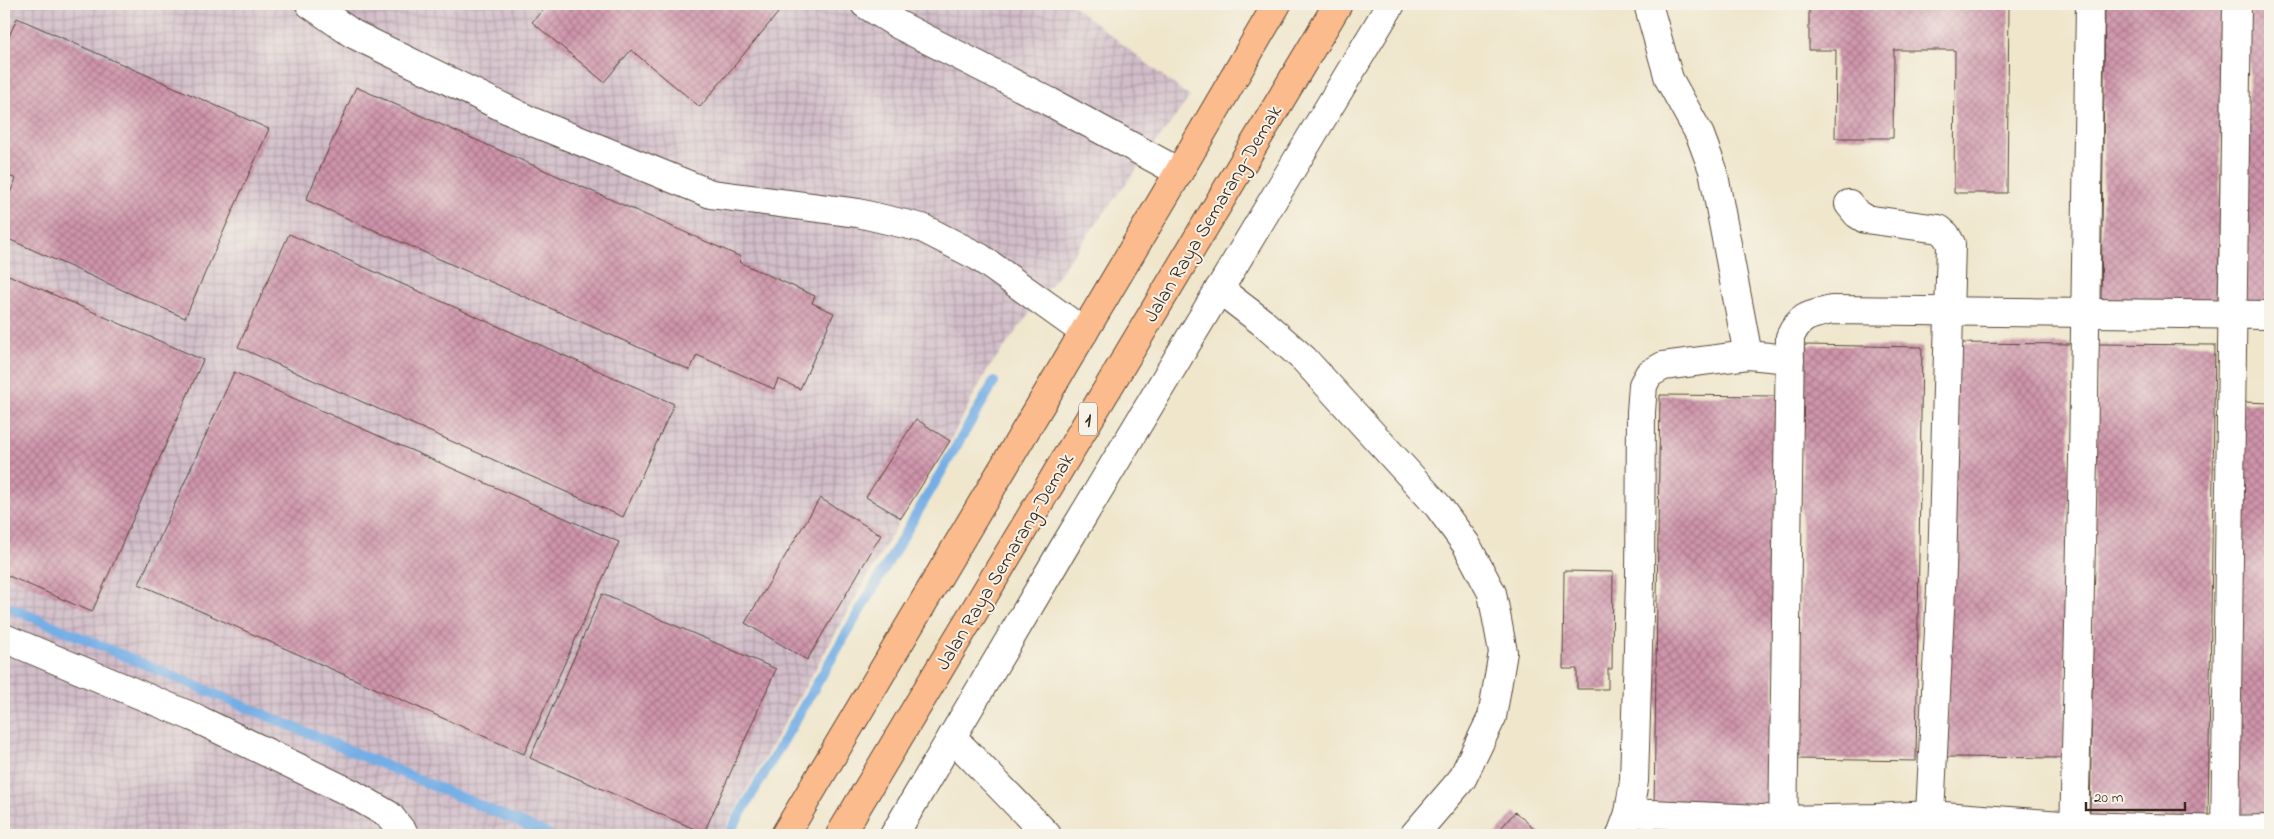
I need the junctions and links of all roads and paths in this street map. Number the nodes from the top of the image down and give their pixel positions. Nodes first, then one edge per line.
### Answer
1 (310, 4) edge
2 (864, 4) edge
3 (1277, 4) edge
4 (1338, 4) edge
5 (1391, 4) edge
6 (1648, 4) edge
7 (2090, 4) edge
8 (2237, 4) edge
9 (1179, 172) junction
10 (1850, 204) dead end
11 (1219, 289) junction
12 (1951, 310) junction
13 (2084, 313) junction
14 (2232, 315) junction
15 (2270, 315) edge
16 (1084, 332) junction
17 (1746, 344) junction
18 (1790, 359) junction
19 (4, 638) edge
20 (952, 737) junction
21 (1625, 824) edge
22 (1929, 825) edge
23 (1783, 828) edge
24 (2270, 829) edge
25 (2074, 830) edge
26 (2225, 832) edge
27 (405, 835) edge
28 (785, 835) edge
29 (840, 835) edge
30 (894, 835) edge
31 (1047, 835) edge
32 (1414, 835) edge

1 - 16 street
2 - 9 street
3 - 9 highway
4 - 29 highway, Jalan Raya Semarang-Demak / 1
5 - 11 street
6 - 17 street
7 - 13 street
8 - 14 street
9 - 16 highway
10 - 12 street
11 - 20 street
11 - 32 street
12 - 13 street
12 - 18 street
12 - 22 street
13 - 14 street
13 - 25 street
14 - 15 street
14 - 26 street
16 - 28 highway
17 - 18 street
17 - 21 street
18 - 23 street
19 - 27 street
20 - 30 street
20 - 31 street
21 - 23 street
22 - 23 street
22 - 25 street
24 - 26 street
25 - 26 street

